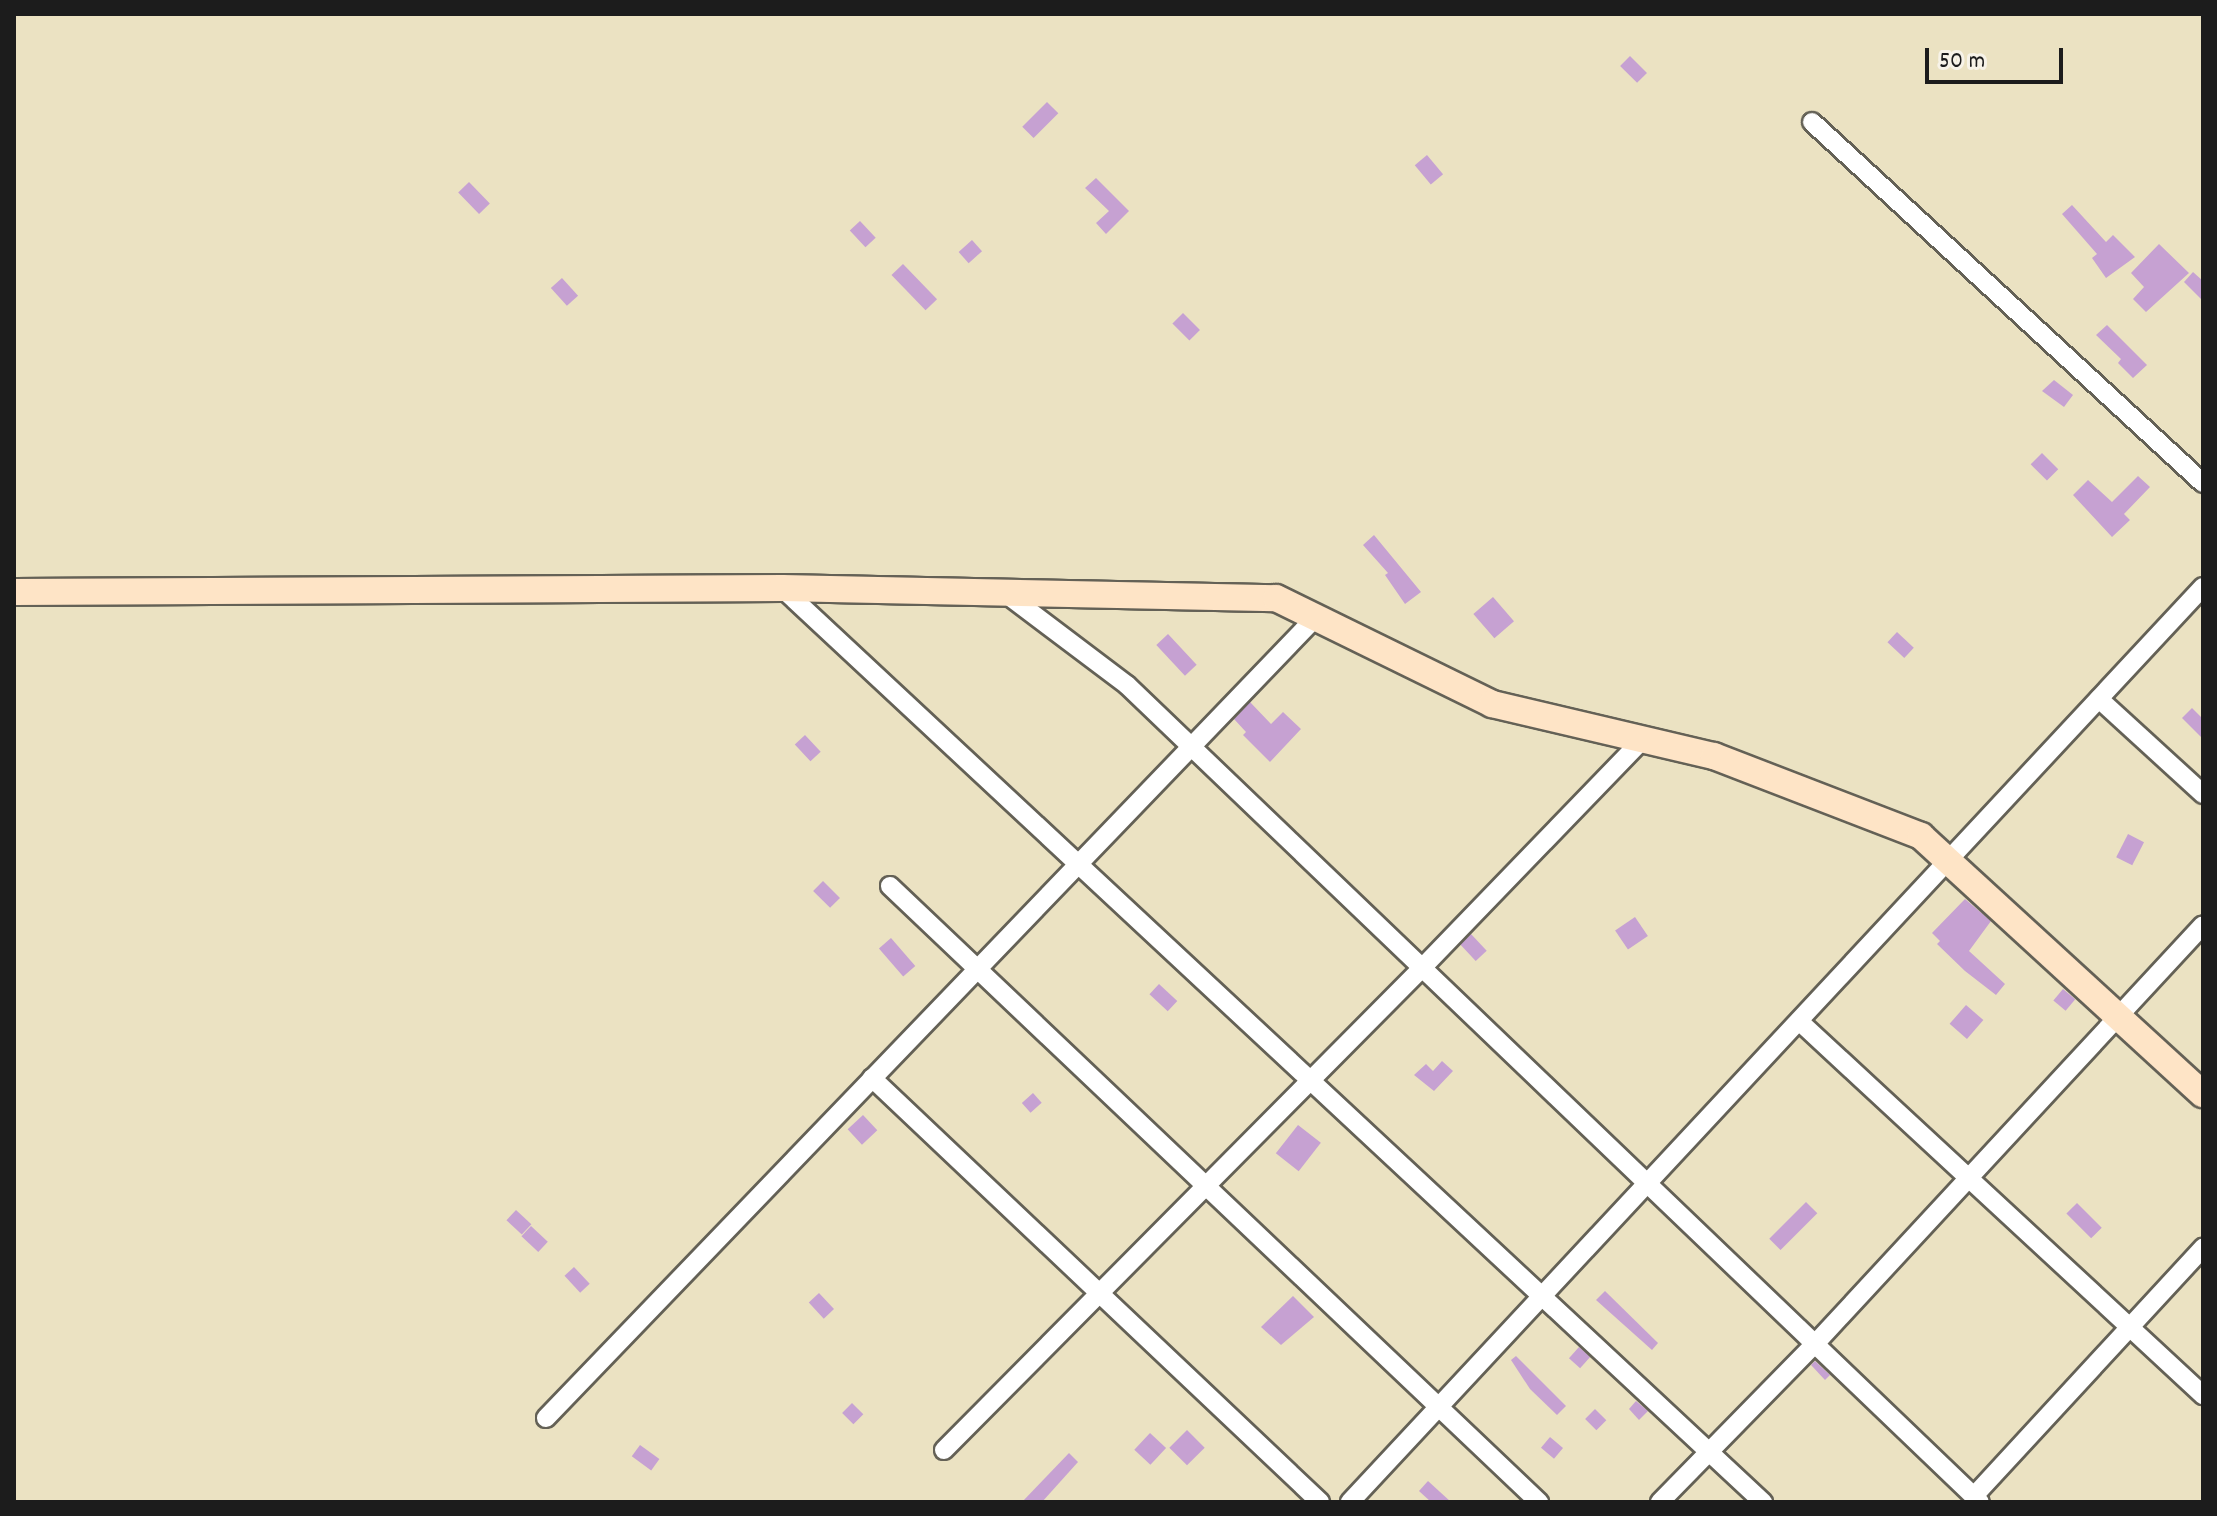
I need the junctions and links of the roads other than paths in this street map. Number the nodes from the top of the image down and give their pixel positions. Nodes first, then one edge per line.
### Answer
1 (1812, 122) dead end
2 (2203, 483) edge
3 (2203, 587) edge
4 (782, 588) junction
5 (14, 592) edge
6 (1005, 593) junction
7 (1316, 617) junction
8 (2099, 699) junction
9 (1643, 739) junction
10 (1191, 746) junction
11 (2203, 794) edge
12 (1948, 860) junction
13 (1078, 864) junction
14 (890, 886) dead end
15 (2203, 925) edge
16 (1422, 968) junction
17 (977, 969) junction
18 (2119, 1016) junction
19 (1799, 1021) junction
20 (872, 1078) junction
21 (1311, 1081) junction
22 (2203, 1094) edge
23 (1968, 1178) junction
24 (1647, 1185) junction
25 (1206, 1186) junction
26 (2203, 1248) edge
27 (1099, 1293) junction
28 (1542, 1297) junction
29 (2130, 1327) junction
30 (1814, 1345) junction
31 (2203, 1395) edge
32 (1439, 1407) junction
33 (546, 1418) dead end
34 (944, 1450) dead end
35 (1709, 1452) junction
36 (1977, 1499) edge
37 (1320, 1502) edge
38 (1350, 1502) edge
39 (1539, 1502) edge
40 (1660, 1502) edge
41 (1763, 1502) edge

1 - 2 street
3 - 8 street
4 - 5 street
4 - 6 street
4 - 13 street
6 - 7 street
6 - 10 street
7 - 9 street
7 - 10 street
8 - 11 street
8 - 12 street
9 - 12 street
9 - 16 street
10 - 13 street
10 - 16 street
12 - 18 street
12 - 19 street
13 - 17 street
13 - 21 street
14 - 17 street
15 - 18 street
16 - 21 street
16 - 24 street
17 - 20 street
17 - 25 street
18 - 22 street
18 - 23 street
19 - 23 street
19 - 24 street
20 - 27 street
20 - 33 street
21 - 25 street
21 - 28 street
23 - 29 street
23 - 30 street
24 - 28 street
24 - 30 street
25 - 27 street
25 - 32 street
26 - 29 street
27 - 34 street
27 - 37 street
28 - 32 street
28 - 35 street
29 - 31 street
29 - 36 street
30 - 35 street
30 - 36 street
32 - 38 street
32 - 39 street
35 - 40 street
35 - 41 street

